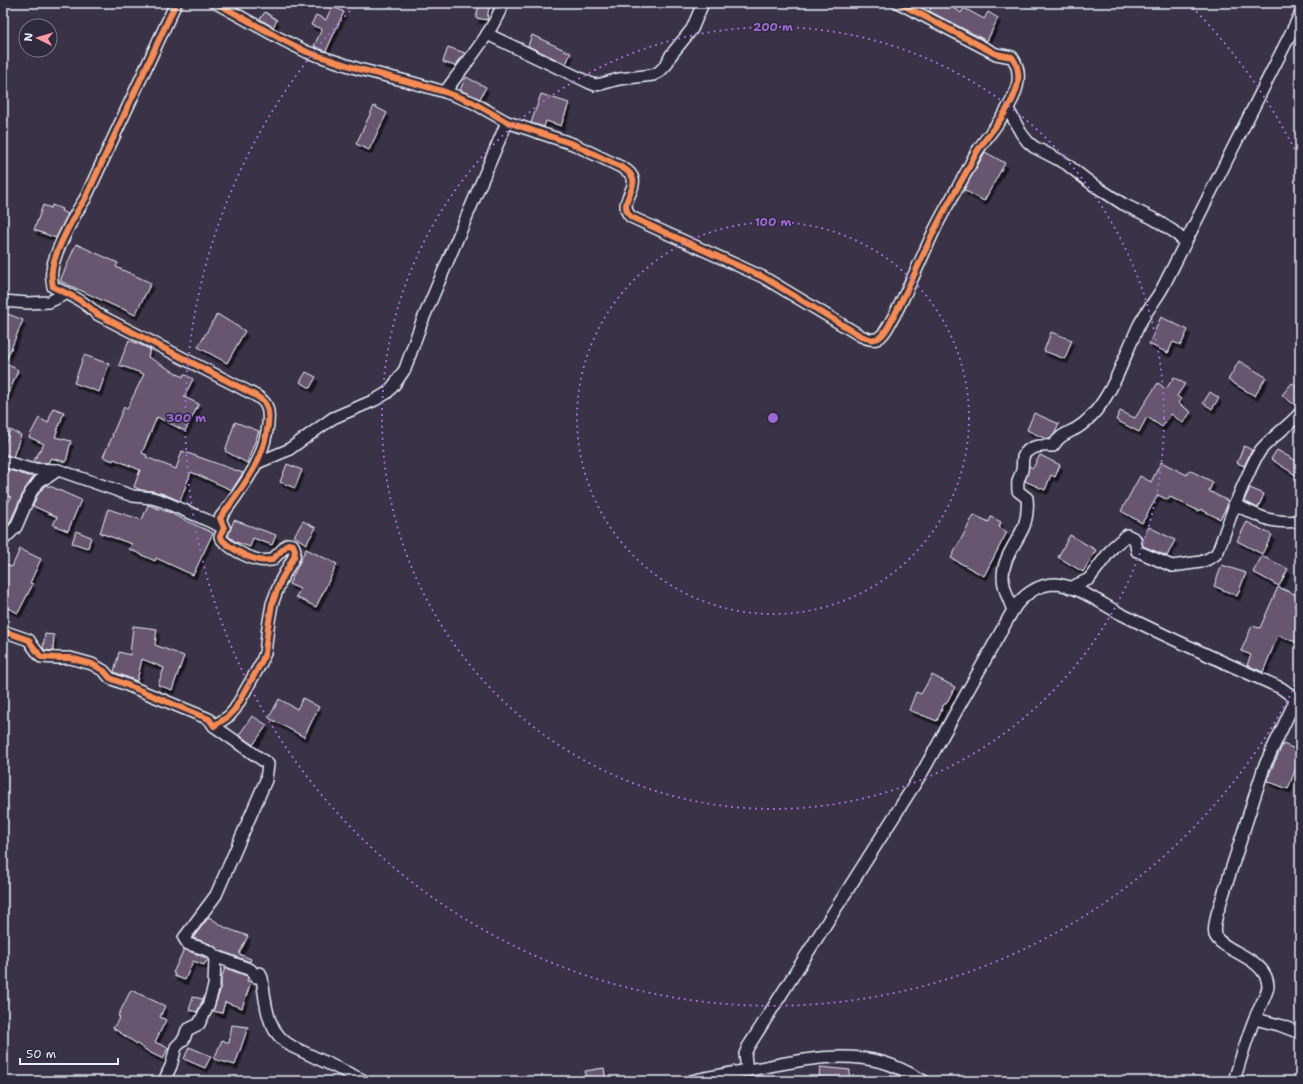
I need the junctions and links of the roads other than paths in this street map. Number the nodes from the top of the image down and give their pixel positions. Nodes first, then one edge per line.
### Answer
1 (176, 3) edge
2 (216, 3) edge
3 (503, 3) edge
4 (703, 3) edge
5 (900, 3) edge
6 (1300, 15) edge
7 (487, 34) junction
8 (445, 92) junction
9 (1008, 109) junction
10 (507, 122) junction
11 (1185, 242) junction
12 (67, 293) junction
13 (3, 301) edge
14 (1300, 413) edge
15 (3, 461) edge
16 (257, 464) junction
17 (58, 470) junction
18 (1234, 504) junction
19 (1300, 521) edge
20 (224, 528) junction
21 (3, 540) edge
22 (1070, 588) junction
23 (1013, 610) junction
24 (3, 631) edge
25 (1298, 699) edge
26 (214, 726) junction
27 (214, 956) junction
28 (1255, 1019) junction
29 (1300, 1033) edge
30 (746, 1069) junction
31 (164, 1081) edge
32 (365, 1081) edge
33 (691, 1081) edge
34 (924, 1081) edge
35 (1234, 1081) edge

1 - 12 street
2 - 8 street
3 - 7 street
4 - 7 street
5 - 9 street
6 - 11 street
7 - 8 street
8 - 10 street
9 - 10 street
9 - 11 street
10 - 16 street
11 - 23 street
12 - 13 street
12 - 16 street
14 - 18 street
15 - 17 street
16 - 20 street
17 - 20 street
17 - 21 street
18 - 19 street
18 - 22 street
20 - 26 street
22 - 23 street
22 - 25 street
23 - 30 street
24 - 26 street
25 - 28 street
26 - 27 street
27 - 31 street
27 - 32 street
28 - 29 street
28 - 35 street
30 - 33 street
30 - 34 street

